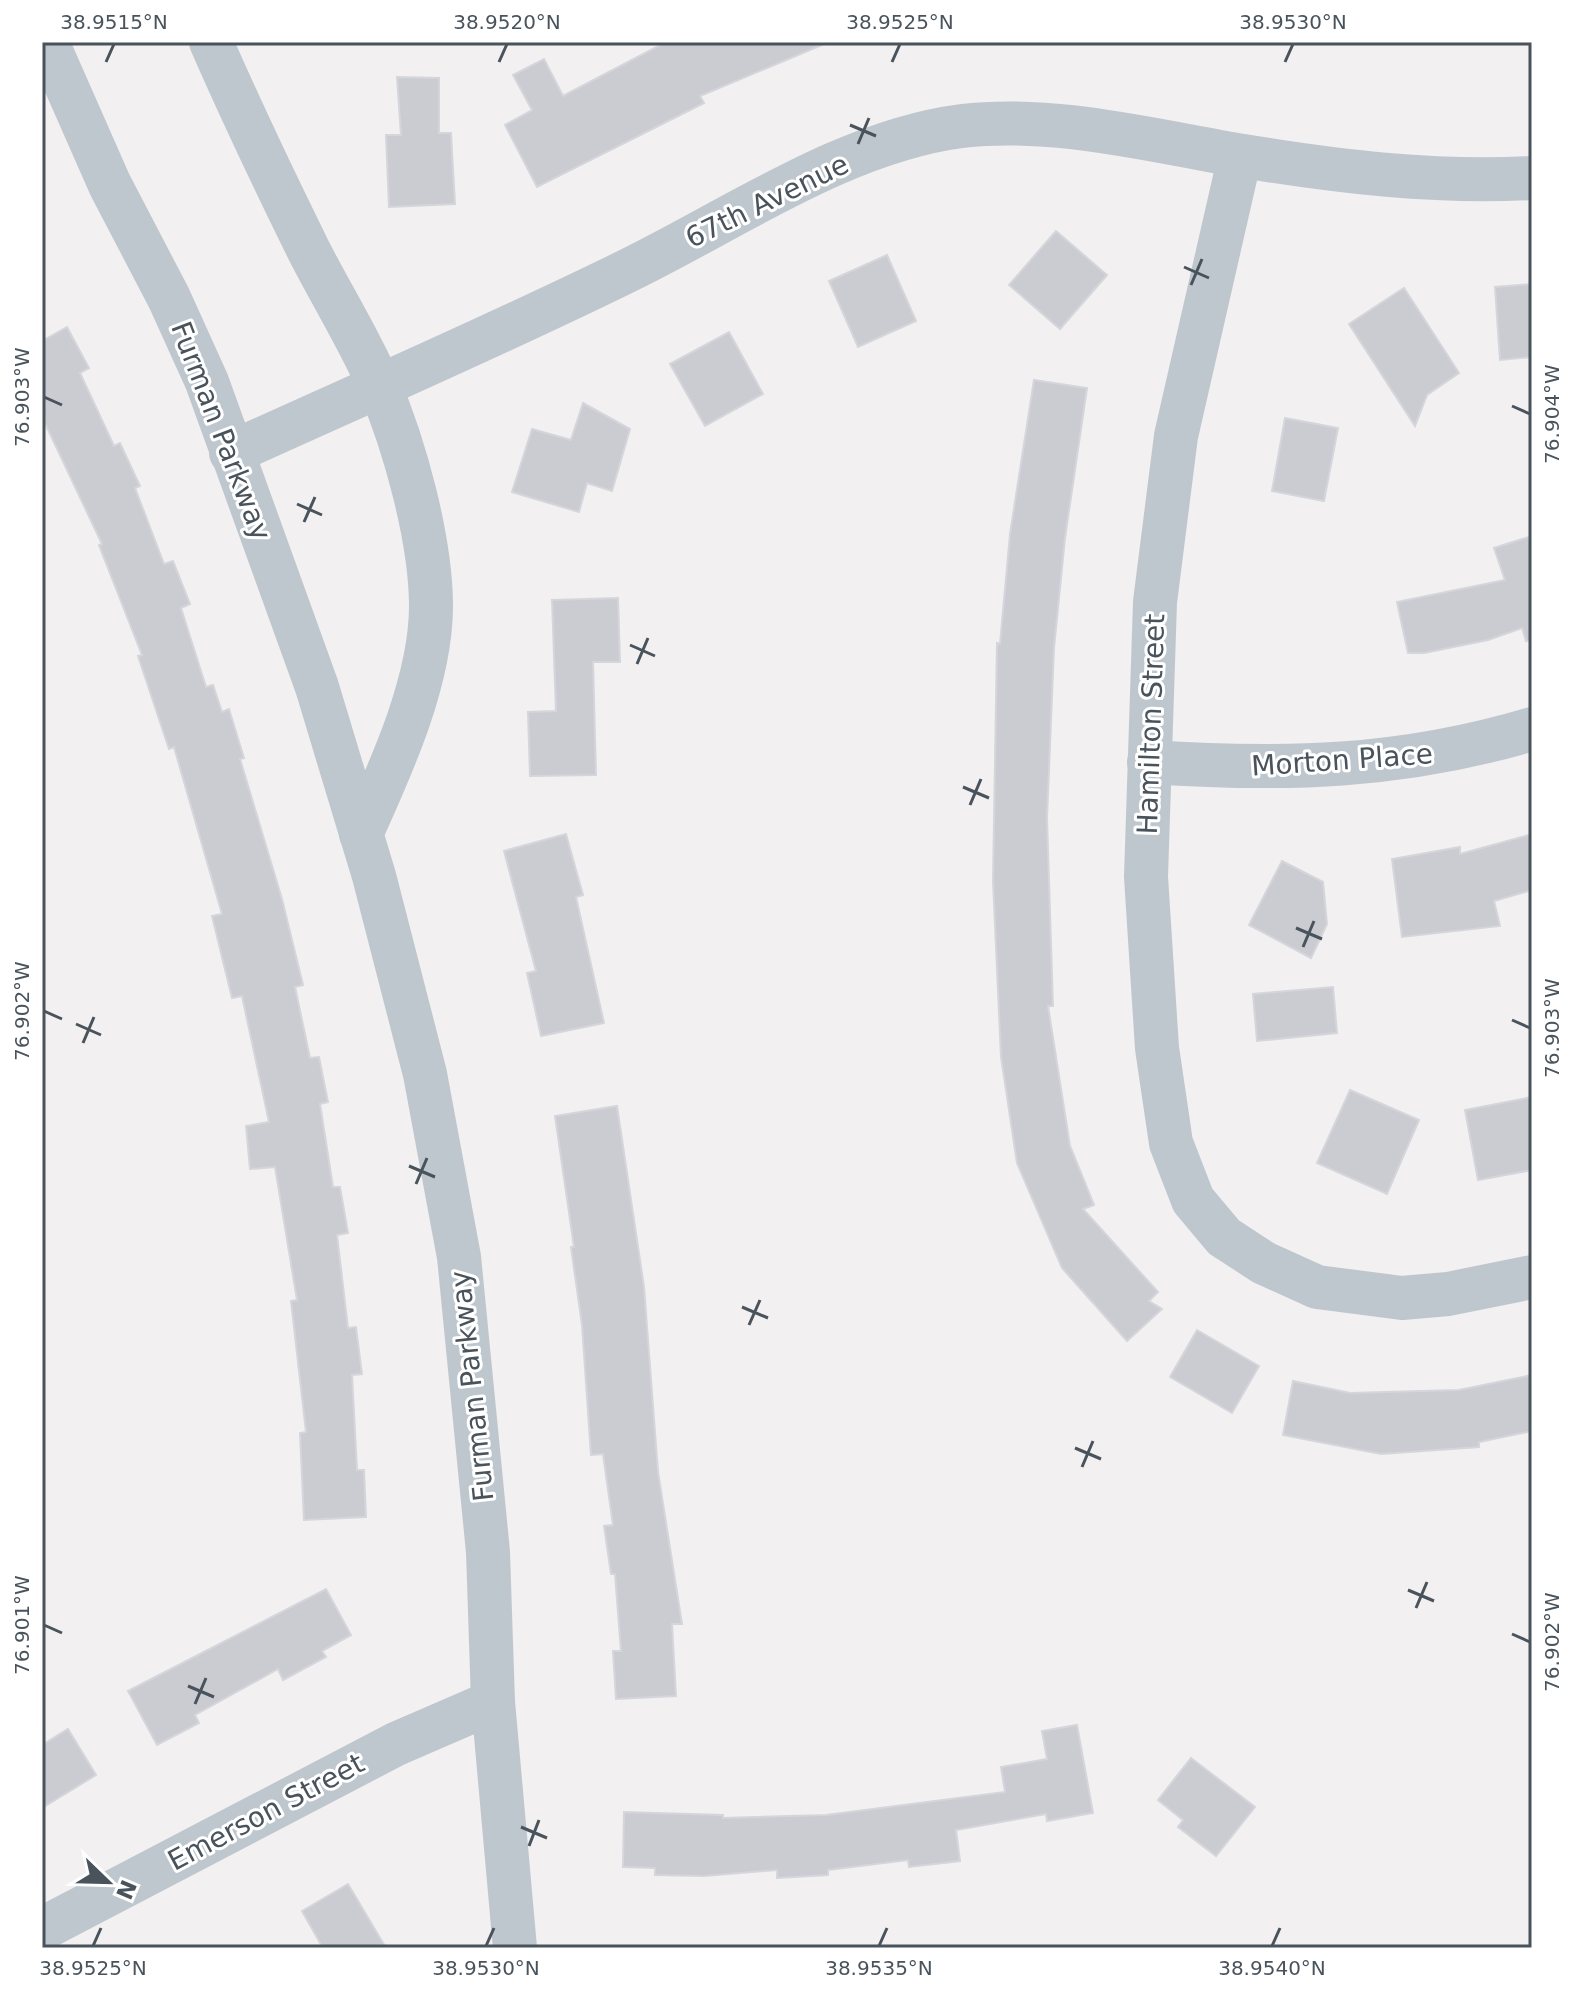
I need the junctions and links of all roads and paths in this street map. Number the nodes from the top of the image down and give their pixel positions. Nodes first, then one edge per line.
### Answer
1 (47, 42) edge
2 (211, 42) edge
3 (1240, 156) junction
4 (1532, 178) edge
5 (379, 386) junction
6 (231, 453) junction
7 (1532, 729) edge
8 (1149, 762) junction
9 (361, 834) junction
10 (1532, 1277) edge
11 (493, 1702) junction
12 (42, 1929) edge
13 (515, 1948) edge

1 - 6 street, Furman Parkway
2 - 5 street
3 - 4 street, 67th Avenue
3 - 5 street, 67th Avenue
3 - 8 street, Hamilton Street
5 - 6 street, 67th Avenue
5 - 9 street
6 - 9 street, Furman Parkway
7 - 8 street, Morton Place
8 - 10 street, Hamilton Street
9 - 11 street, Furman Parkway
11 - 12 street, Emerson Street
11 - 13 street, Furman Parkway

